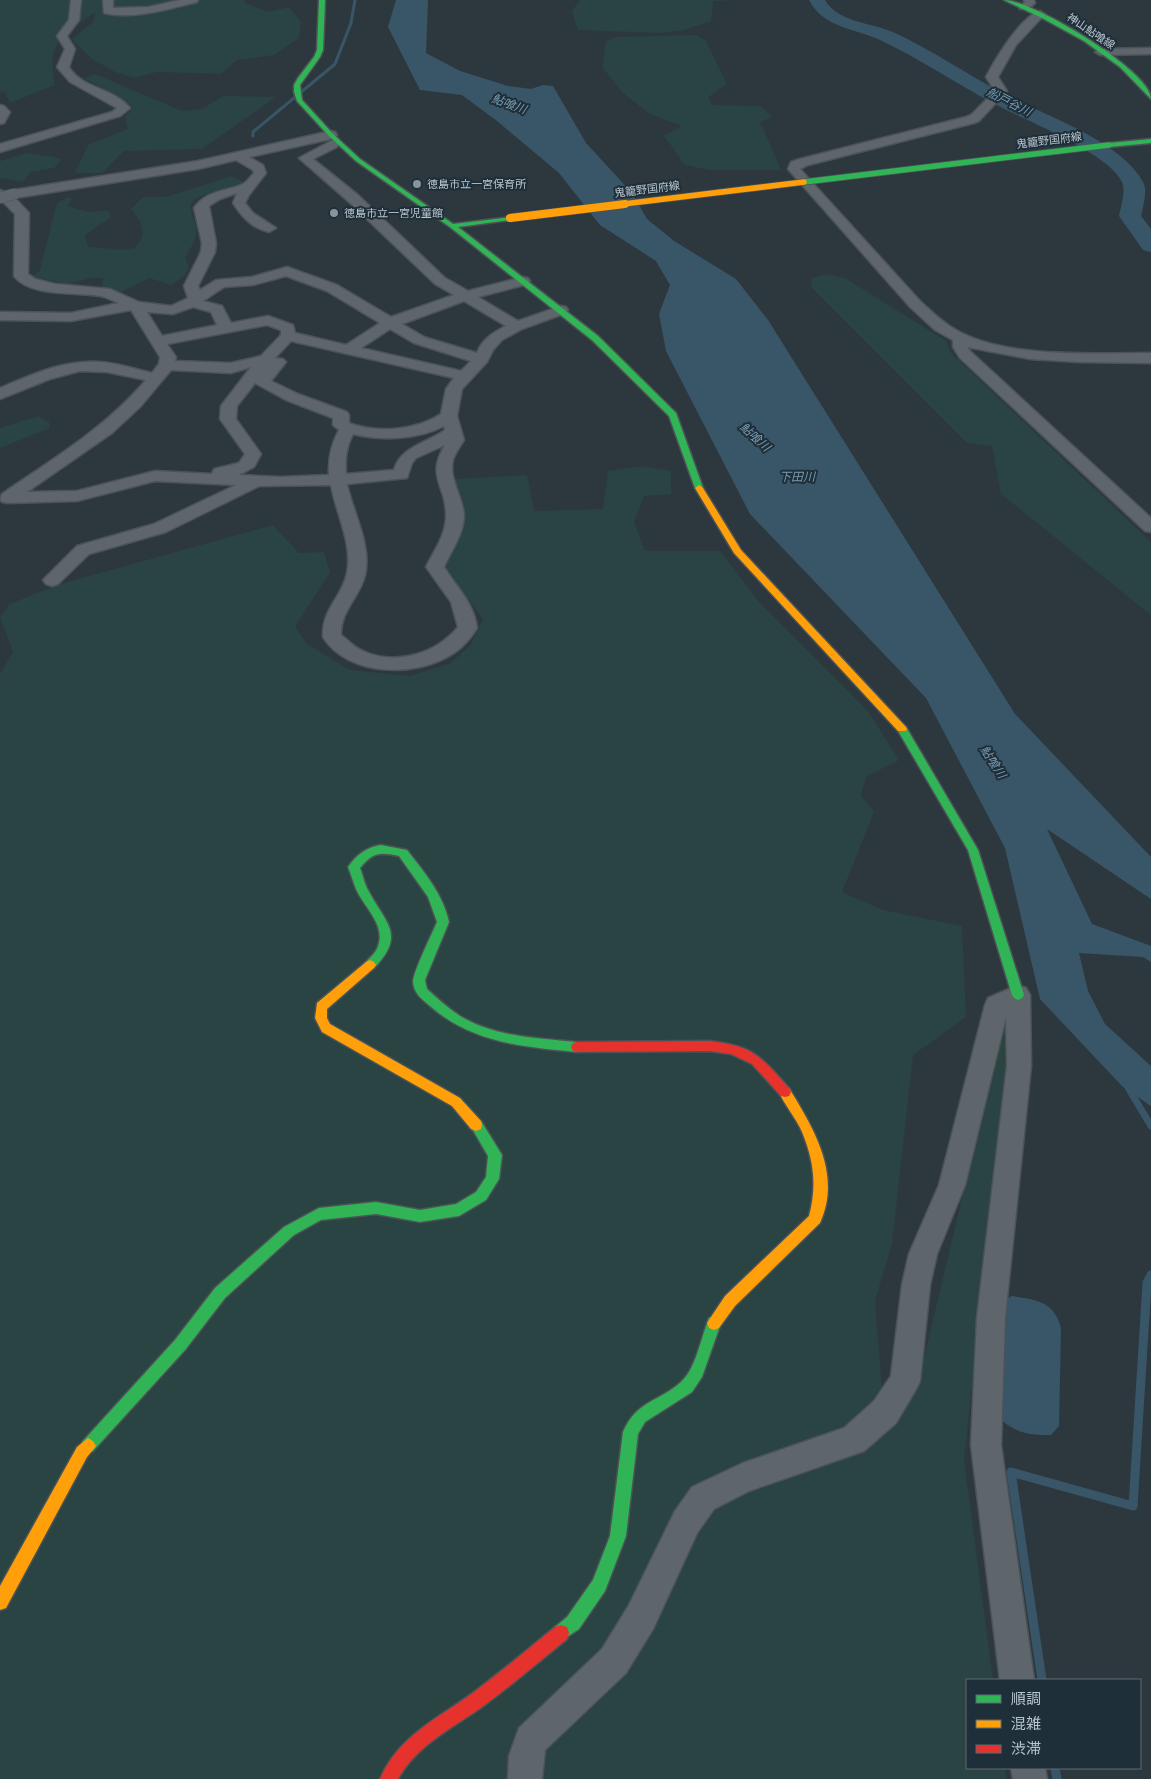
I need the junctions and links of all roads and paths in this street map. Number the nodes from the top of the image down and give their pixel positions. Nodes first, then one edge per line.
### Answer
1 (76, 0) edge
2 (108, 0) edge
3 (193, 0) edge
4 (322, 0) edge
5 (1007, 0) edge
6 (1026, 3) edge
7 (1040, 14) junction
8 (1151, 51) edge
9 (1100, 52) junction
10 (1151, 97) edge
11 (0, 108) edge
12 (0, 120) edge
13 (335, 138) junction
14 (1151, 141) edge
15 (0, 148) edge
16 (239, 156) junction
17 (66, 186) junction
18 (251, 186) junction
19 (5, 189) edge
20 (0, 198) edge
21 (452, 226) junction
22 (269, 228) dead end
23 (523, 281) junction
24 (467, 297) junction
25 (195, 299) junction
26 (135, 306) junction
27 (561, 310) junction
28 (0, 316) edge
29 (390, 323) junction
30 (517, 326) junction
31 (226, 328) junction
32 (293, 337) junction
33 (961, 338) junction
34 (158, 341) junction
35 (348, 350) junction
36 (1151, 358) edge
37 (266, 359) junction
38 (482, 359) junction
39 (167, 365) junction
40 (464, 376) junction
41 (156, 378) junction
42 (0, 394) edge
43 (451, 424) junction
44 (348, 429) junction
45 (213, 480) junction
46 (338, 480) junction
47 (255, 482) junction
48 (5, 499) edge
49 (1151, 527) edge
50 (52, 580) dead end
51 (1018, 995) junction
52 (0, 1602) edge
53 (1017, 1679) edge
54 (389, 1779) edge
55 (525, 1779) edge

1 - 15 street
2 - 3 street
4 - 13 street
5 - 6 street, 神山鮎喰線
6 - 7 street, 神山鮎喰線
7 - 9 street, 神山鮎喰線
7 - 33 street
8 - 9 street
9 - 10 street, 神山鮎喰線
11 - 12 street
13 - 16 street
13 - 21 street
13 - 24 street
14 - 21 street, 鬼籠野国府線, bridge
16 - 17 street
16 - 18 street
17 - 19 street
17 - 19 street
18 - 22 street
18 - 25 street
19 - 20 street, bridge
19 - 26 street
21 - 23 street
23 - 24 street
23 - 27 street
24 - 29 street
24 - 30 street
25 - 26 street
25 - 29 street
25 - 31 street
26 - 28 street
26 - 34 street
27 - 30 street
27 - 51 street
29 - 35 street
29 - 38 street
30 - 38 street
31 - 32 street
31 - 34 street
32 - 35 street
32 - 37 street
32 - 44 street
33 - 36 street
33 - 49 street
34 - 39 street
35 - 40 street
37 - 39 street
37 - 45 street
38 - 40 street
39 - 41 street
40 - 43 street
41 - 42 street
41 - 48 street
43 - 44 street
43 - 46 street
43 - 46 street
44 - 46 street
45 - 47 street
45 - 48 street
46 - 47 street
47 - 50 street
51 - 53 street
51 - 55 street
52 - 54 street

